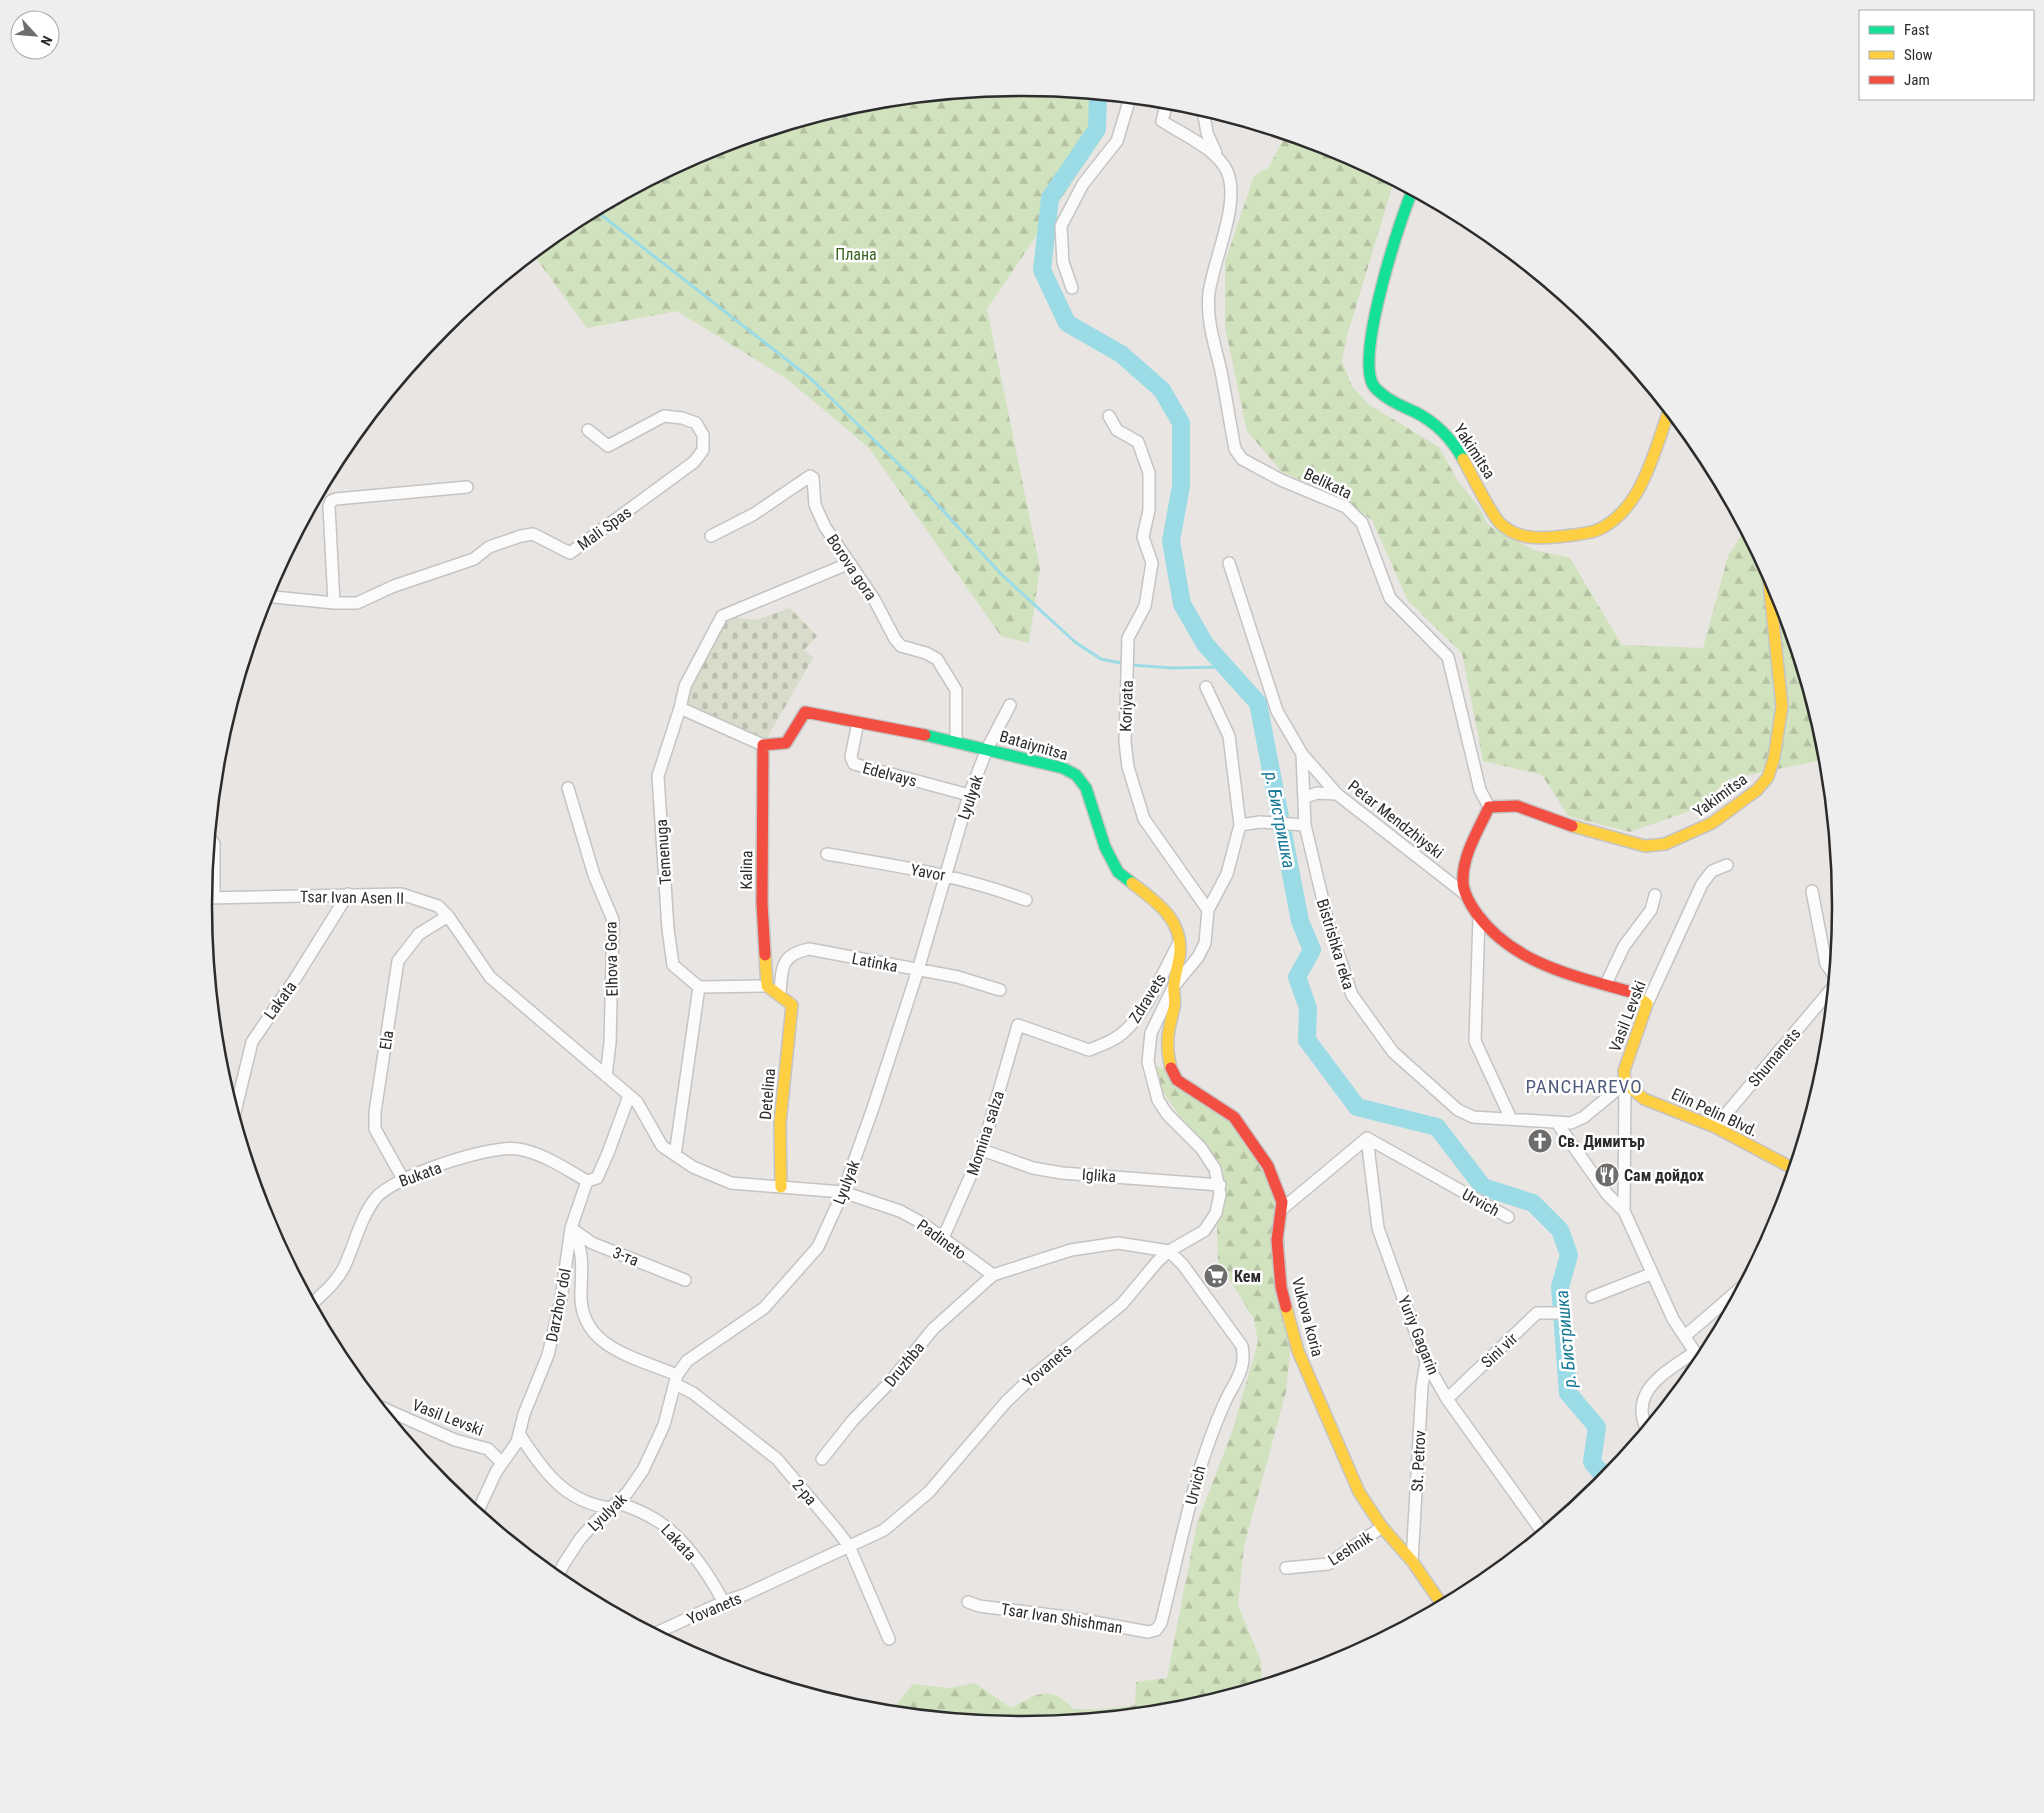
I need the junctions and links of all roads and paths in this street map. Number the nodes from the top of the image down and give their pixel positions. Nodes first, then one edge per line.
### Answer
1 (1129, 103) edge
2 (1165, 109) edge
3 (1204, 118) edge
4 (1216, 153) junction
5 (1410, 196) edge
6 (1072, 288) dead end
7 (1109, 416) dead end
8 (1667, 416) edge
9 (588, 430) dead end
10 (467, 486) dead end
11 (711, 536) dead end
12 (1229, 562) dead end
13 (850, 563) junction
14 (1770, 594) edge
15 (273, 597) edge
16 (334, 603) junction
17 (1206, 687) dead end
18 (1010, 705) dead end
19 (680, 708) junction
20 (858, 722) junction
21 (956, 741) junction
22 (763, 745) junction
23 (987, 749) junction
24 (1302, 754) junction
25 (568, 788) dead end
26 (1337, 794) junction
27 (969, 795) junction
28 (1306, 797) junction
29 (1489, 808) junction
30 (1240, 825) junction
31 (1305, 825) junction
32 (827, 854) dead end
33 (1727, 865) dead end
34 (945, 874) junction
35 (1812, 891) dead end
36 (348, 894) junction
37 (1465, 894) junction
38 (1655, 895) dead end
39 (212, 898) edge
40 (1026, 900) dead end
41 (1208, 910) junction
42 (448, 916) junction
43 (1479, 917) junction
44 (1180, 941) junction
45 (1830, 969) edge
46 (918, 970) junction
47 (1606, 984) junction
48 (699, 986) junction
49 (767, 986) junction
50 (1174, 986) junction
51 (1000, 990) dead end
52 (780, 994) junction
53 (1827, 994) edge
54 (1647, 1004) junction
55 (1018, 1025) joint
56 (606, 1076) junction
57 (1625, 1083) junction
58 (629, 1096) junction
59 (237, 1106) edge
60 (1511, 1120) junction
61 (1557, 1123) junction
62 (1715, 1127) junction
63 (1367, 1138) junction
64 (982, 1150) junction
65 (675, 1155) junction
66 (1789, 1166) edge
67 (403, 1179) junction
68 (587, 1181) junction
69 (1220, 1185) junction
70 (780, 1187) junction
71 (843, 1192) junction
72 (1282, 1208) junction
73 (1624, 1211) junction
74 (1508, 1217) dead end
75 (570, 1228) junction
76 (943, 1238) junction
77 (1169, 1251) junction
78 (1651, 1274) junction
79 (993, 1275) junction
80 (684, 1280) dead end
81 (1733, 1294) edge
82 (1592, 1297) dead end
83 (315, 1302) edge
84 (1556, 1313) dead end
85 (1685, 1336) junction
86 (1695, 1352) junction
87 (1697, 1355) edge
88 (1426, 1362) junction
89 (676, 1380) junction
90 (1447, 1398) junction
91 (387, 1410) edge
92 (1645, 1424) edge
93 (520, 1435) junction
94 (822, 1460) dead end
95 (502, 1463) junction
96 (614, 1506) junction
97 (480, 1508) edge
98 (1382, 1527) junction
99 (1540, 1529) edge
100 (849, 1546) junction
101 (1412, 1561) junction
102 (1286, 1568) dead end
103 (561, 1572) edge
104 (1439, 1600) edge
105 (723, 1602) junction
106 (968, 1602) dead end
107 (1156, 1630) joint
108 (660, 1631) edge
109 (889, 1639) dead end

1 - 6 street
2 - 4 street
3 - 4 street, Belikata
4 - 29 street, Belikata
5 - 8 street, Yakimitsa
7 - 41 street, Koriyata
9 - 16 street, Mali Spas
10 - 16 street
11 - 13 street, Borova gora
12 - 24 street, Petar Mendzhiyski
13 - 19 street, Temenuga
13 - 21 street, Borova gora
14 - 29 street, Yakimitsa
15 - 16 street, Mali Spas
17 - 30 street
18 - 23 street, Lyulyak
19 - 22 street
19 - 48 street, Temenuga
20 - 21 street, Bataiynitsa
20 - 22 street, Bataiynitsa
20 - 27 street, Edelvays
21 - 23 street, Bataiynitsa
22 - 49 street, Kalina
23 - 27 street, Lyulyak
23 - 44 street, Bataiynitsa
24 - 26 street, Petar Mendzhiyski
24 - 28 street, Bistrishka reka
25 - 56 street, Elhova Gora
26 - 28 street
26 - 37 street, Petar Mendzhiyski
27 - 34 street, Lyulyak
28 - 31 street, Bistrishka reka
29 - 37 street
30 - 31 street
30 - 41 street
31 - 60 street, Bistrishka reka
32 - 34 street, Yavor
33 - 54 street, Vasil Levski
34 - 40 street, Yavor
34 - 46 street, Lyulyak
35 - 45 street
36 - 39 street, Tsar Ivan Asen II
36 - 42 street, Tsar Ivan Asen II
36 - 59 street, Lakata
37 - 43 street, Petar Mendzhiyski
38 - 47 street
41 - 50 street
42 - 56 street, Tsar Ivan Asen II
42 - 67 street, Ela
43 - 47 street, Petar Mendzhiyski
43 - 60 street
44 - 50 street, Bataiynitsa
44 - 55 street, Zdravets
46 - 51 street, Latinka
46 - 52 street, Latinka
46 - 71 street, Lyulyak
47 - 54 street, Petar Mendzhiyski
48 - 49 street
48 - 65 street
49 - 52 street
50 - 69 street, Yovanets
50 - 72 street, Vukova koria
52 - 70 street, Detelina
53 - 62 street, Shumanets
54 - 57 street, Vasil Levski
55 - 64 street, Momina salza
56 - 58 street, Tsar Ivan Asen II
57 - 61 street, Bistrishka reka
57 - 62 street, Elin Pelin Blvd.
57 - 73 street, Vasil Levski
58 - 65 street, Padineto
58 - 68 street, Darzhov dol
60 - 61 street, Bistrishka reka
61 - 73 street
62 - 66 street, Elin Pelin Blvd.
63 - 72 street
63 - 74 street, Urvich
63 - 88 street, Yuriy Gagarin
64 - 69 street, Iglika
64 - 76 street, Momina salza
65 - 70 street, Padineto
67 - 68 street, Bukata
67 - 83 street, Bukata
68 - 75 street, Darzhov dol
69 - 77 street, Yovanets
70 - 71 street, Padineto
71 - 76 street, Padineto
71 - 89 street, Lyulyak
72 - 98 street, Vukova koria
73 - 78 street, Vasil Levski
75 - 80 street, 3-та
75 - 89 street, 2-ра
75 - 93 street, Darzhov dol
76 - 79 street, Padineto
77 - 79 street
77 - 100 street, Yovanets
77 - 107 street, Urvich
78 - 82 street
78 - 85 street, Vasil Levski
79 - 94 street, Druzhba
81 - 85 street
84 - 90 street, Sini vir
85 - 86 street, Vasil Levski
86 - 87 street, Vasil Levski
86 - 92 street
88 - 90 street, Yuriy Gagarin
88 - 101 street, St. Petrov
89 - 96 street, Lyulyak
89 - 100 street, 2-ра
90 - 99 street, Yuriy Gagarin
91 - 95 street, Vasil Levski
93 - 95 street, Darzhov dol
93 - 96 street, Lakata
95 - 97 street, Darzhov dol
96 - 103 street, Lyulyak
96 - 105 street, Lakata
98 - 101 street, Vukova koria
98 - 102 street, Leshnik
100 - 105 street, Yovanets
100 - 109 street, 2-ра
101 - 104 street, Vukova koria
105 - 108 street, Yovanets
106 - 107 street, Tsar Ivan Shishman

